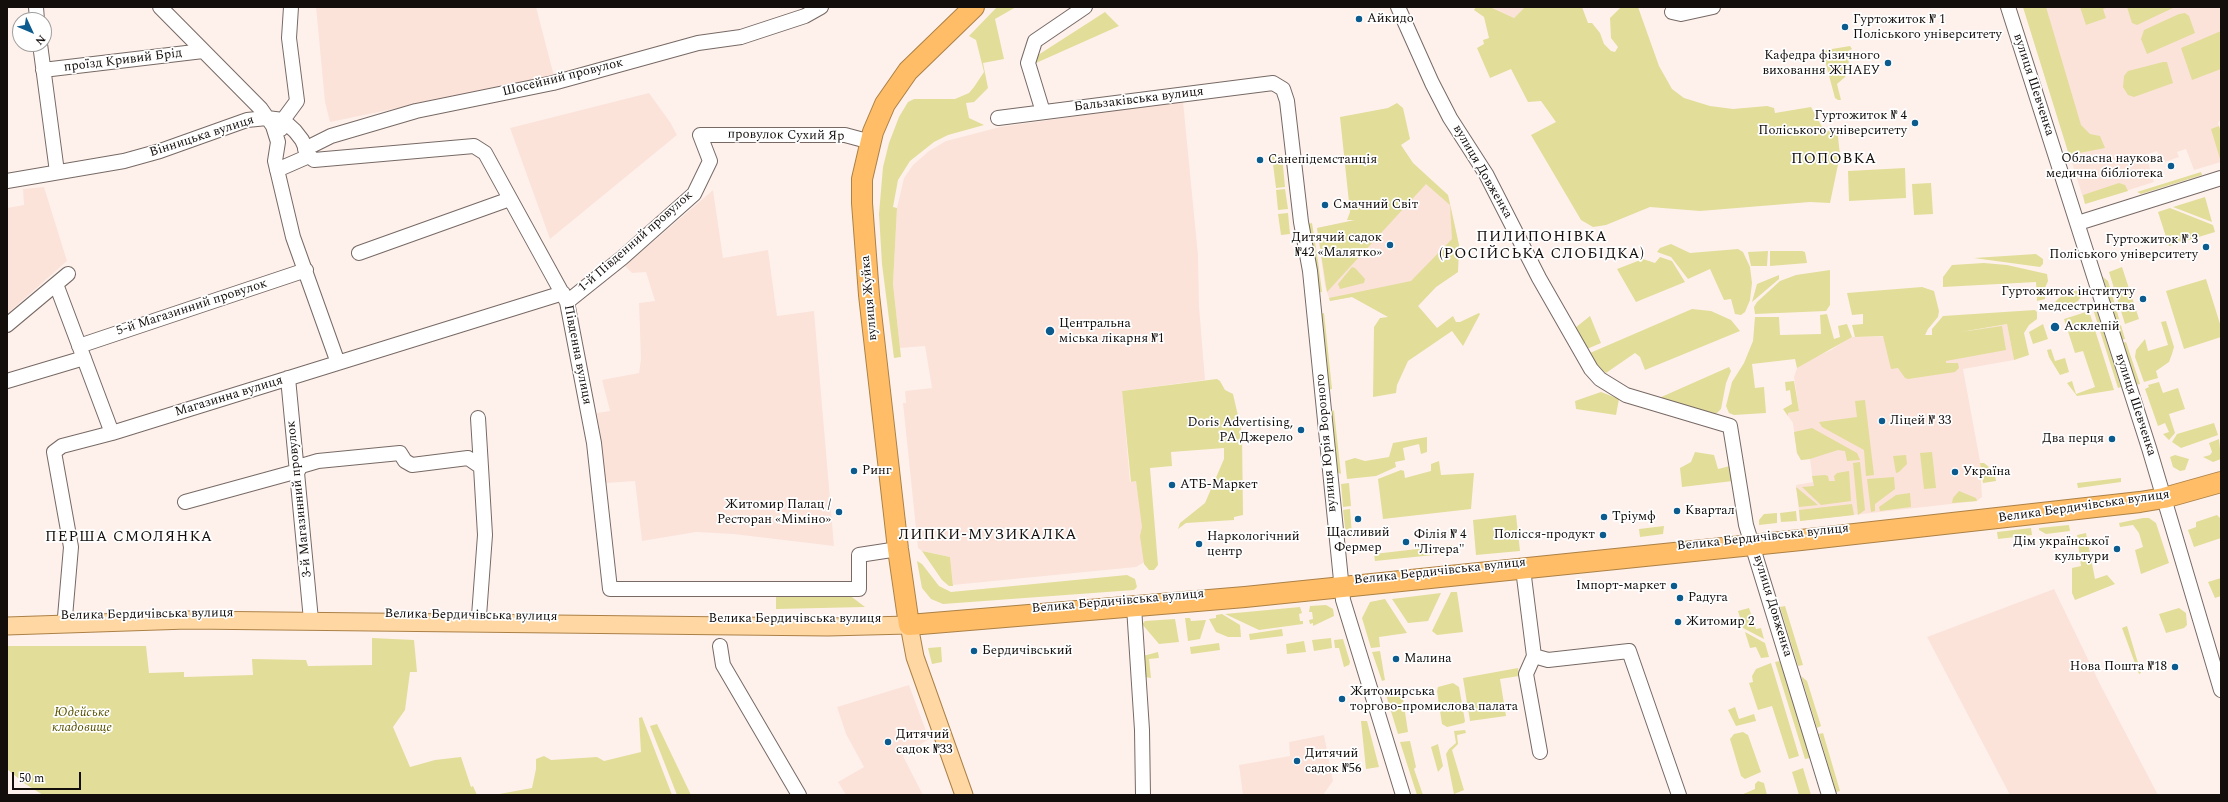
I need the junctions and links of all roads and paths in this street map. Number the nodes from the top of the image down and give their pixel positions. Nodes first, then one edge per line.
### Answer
1 (160, 7) edge
2 (290, 7) edge
3 (821, 7) edge
4 (974, 7) edge
5 (1085, 7) edge
6 (1398, 7) edge
7 (1713, 7) edge
8 (2008, 7) edge
9 (1672, 12) dead end
10 (203, 51) junction
11 (41, 52) edge
12 (43, 70) junction
13 (1279, 85) joint
14 (1043, 112) junction
15 (268, 118) junction
16 (998, 118) dead end
17 (283, 120) junction
18 (700, 134) joint
19 (278, 142) junction
20 (871, 142) junction
21 (307, 153) junction
22 (277, 170) junction
23 (57, 172) junction
24 (2221, 178) edge
25 (7, 181) edge
26 (510, 199) junction
27 (2078, 223) junction
28 (359, 253) dead end
29 (306, 270) junction
30 (68, 274) dead end
31 (56, 284) junction
32 (565, 297) junction
33 (7, 325) edge
34 (81, 352) junction
35 (338, 363) junction
36 (288, 378) junction
37 (7, 381) edge
38 (478, 418) dead end
39 (112, 433) junction
40 (482, 467) junction
41 (298, 471) junction
42 (2221, 474) edge
43 (2221, 482) edge
44 (2163, 495) junction
45 (185, 502) dead end
46 (1752, 542) junction
47 (898, 549) junction
48 (1523, 569) junction
49 (1341, 585) junction
50 (1134, 607) junction
51 (480, 616) junction
52 (66, 617) junction
53 (311, 617) junction
54 (7, 619) edge
55 (909, 621) junction
56 (7, 626) edge
57 (720, 646) dead end
58 (1534, 656) junction
59 (2221, 690) edge
60 (1540, 752) dead end
61 (799, 795) edge
62 (964, 795) edge
63 (1143, 795) edge
64 (1403, 795) edge
65 (1679, 795) edge
66 (1829, 795) edge

1 - 10 street
2 - 17 street
3 - 21 street, Шосейний провулок
4 - 20 highway, вулиця Жуйка
5 - 14 street
6 - 46 street, вулиця Довженка
7 - 9 street
8 - 27 street, вулиця Шевченка
10 - 12 street, проїзд Кривий Брід
10 - 15 street
11 - 12 street
12 - 23 street
13 - 14 street, Бальзаківська вулиця
13 - 49 street, вулиця Юрія Вороного
14 - 16 street, Бальзаківська вулиця
15 - 17 street, Вінницька вулиця
15 - 19 street
15 - 23 street, Вінницька вулиця
17 - 19 street
17 - 21 street
18 - 20 street, провулок Сухий Яр
18 - 32 street, 1-й Південний провулок
19 - 22 street
20 - 47 highway, вулиця Жуйка
21 - 22 street, Шосейний провулок
21 - 26 street, Південна вулиця
22 - 29 street
23 - 25 street, Вінницька вулиця
24 - 27 street
26 - 28 street
26 - 32 street, Південна вулиця
27 - 44 street, вулиця Шевченка
29 - 34 street, 5-й Магазинний провулок
29 - 35 street
30 - 31 street
31 - 33 street
31 - 34 street
32 - 35 street, Магазинна вулиця
32 - 47 street, Південна вулиця
34 - 37 street, 5-й Магазинний провулок
34 - 39 street
35 - 36 street, Магазинна вулиця
36 - 39 street, Магазинна вулиця
36 - 41 street, 3-й Магазинний провулок
38 - 40 street
39 - 52 street, Магазинна вулиця
40 - 41 street
40 - 51 street
41 - 45 street
41 - 53 street, 3-й Магазинний провулок
42 - 44 highway, Велика Бердичівська вулиця
43 - 44 highway, Велика Бердичівська вулиця
44 - 46 highway, Велика Бердичівська вулиця
44 - 59 street, вулиця Шевченка
46 - 48 highway, Велика Бердичівська вулиця
46 - 49 highway, Велика Бердичівська вулиця
46 - 66 street, вулиця Довженка
47 - 55 highway, вулиця Жуйка
48 - 49 highway, Велика Бердичівська вулиця
48 - 58 street
49 - 50 highway, Велика Бердичівська вулиця
49 - 55 highway, Велика Бердичівська вулиця
49 - 64 street, вулиця Юрія Вороного
50 - 55 highway, Велика Бердичівська вулиця
50 - 63 street
51 - 53 main road, Велика Бердичівська вулиця
51 - 55 main road, Велика Бердичівська вулиця
52 - 53 main road, Велика Бердичівська вулиця
52 - 54 main road, Велика Бердичівська вулиця
53 - 55 main road, Велика Бердичівська вулиця
53 - 56 main road, Велика Бердичівська вулиця
55 - 62 main road
57 - 61 street
58 - 60 street
58 - 65 street

